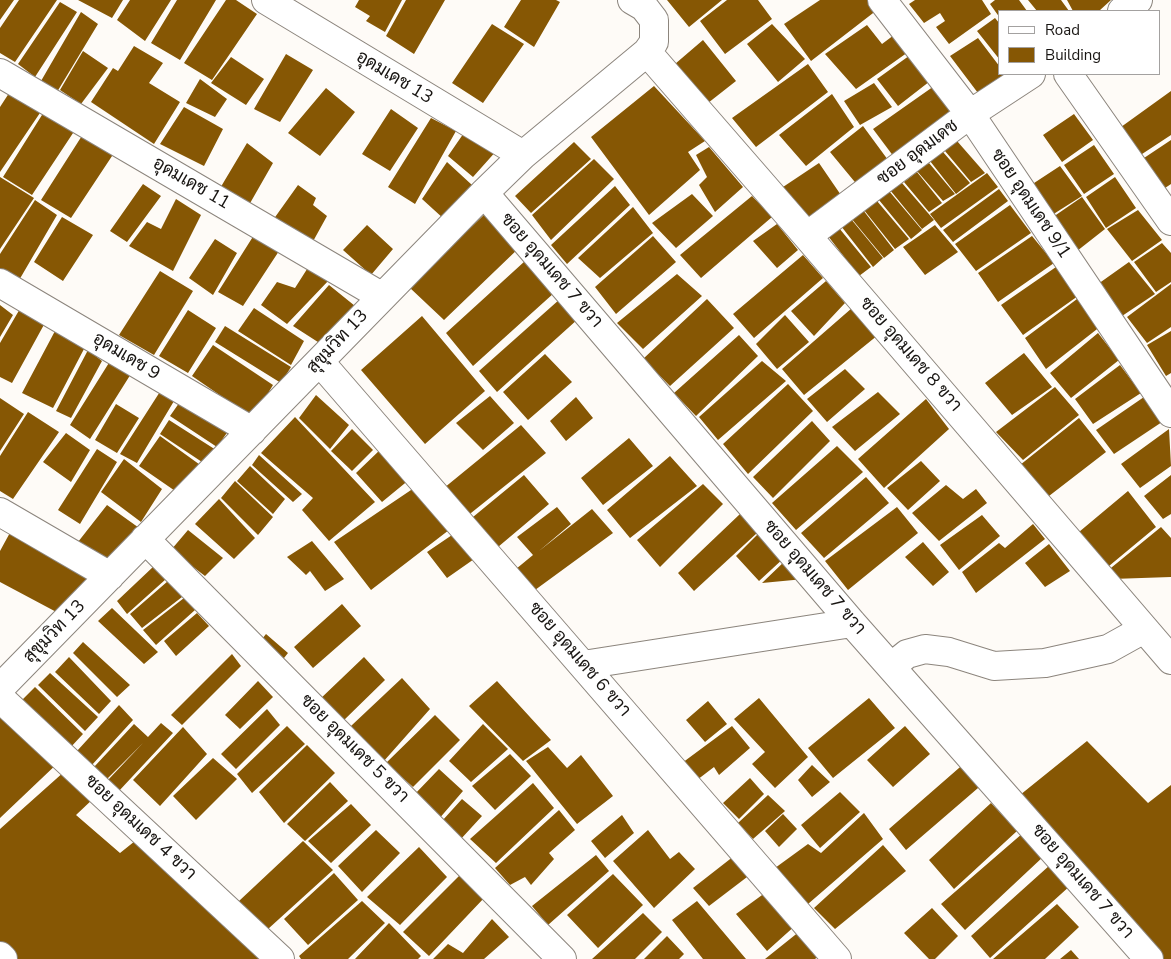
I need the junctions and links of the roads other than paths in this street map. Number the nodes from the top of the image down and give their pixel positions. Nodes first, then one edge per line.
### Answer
1 (266, 0) edge
2 (882, 0) edge
3 (1138, 0) edge
4 (642, 2) edge
5 (1123, 10) edge
6 (647, 52) junction
7 (0, 73) edge
8 (1029, 75) edge
9 (1069, 75) edge
10 (970, 114) junction
11 (523, 155) junction
12 (484, 193) junction
13 (1171, 222) edge
14 (807, 236) junction
15 (0, 283) edge
16 (381, 296) junction
17 (320, 362) junction
18 (1171, 413) edge
19 (252, 431) junction
20 (0, 512) edge
21 (146, 539) junction
22 (110, 576) junction
23 (852, 623) junction
24 (1144, 629) junction
25 (1171, 660) edge
26 (583, 665) junction
27 (891, 667) junction
28 (0, 688) edge
29 (0, 698) edge
30 (0, 956) edge
31 (4, 959) edge
32 (280, 959) edge
33 (562, 959) edge
34 (836, 959) edge
35 (1149, 959) edge

1 - 11 street, อุดมเดช 13
2 - 10 street, ซอย อุดมเดช 9/1
3 - 5 street
4 - 6 street
6 - 11 street, สุขุมวิท 13
6 - 14 street, ซอย อุดมเดช 8 ขวา
7 - 16 street, อุดมเดช 11
8 - 10 street, ซอย อุดมเดช
9 - 13 street
10 - 14 street, ซอย อุดมเดช
10 - 18 street, ซอย อุดมเดช 9/1
11 - 12 street, สุขุมวิท 13
12 - 16 street, สุขุมวิท 13
12 - 23 street, ซอย อุดมเดช 7 ขวา
14 - 24 street, ซอย อุดมเดช 8 ขวา
15 - 19 street, อุดมเดช 9
16 - 17 street, สุขุมวิท 13
17 - 19 street, สุขุมวิท 13
17 - 26 street, ซอย อุดมเดช 6 ขวา
19 - 21 street, สุขุมวิท 13
20 - 22 street
21 - 22 street, สุขุมวิท 13
21 - 33 street, ซอย อุดมเดช 5 ขวา
22 - 28 street, สุขุมวิท 13
23 - 26 street
23 - 27 street, ซอย อุดมเดช 7 ขวา
24 - 25 street, ซอย อุดมเดช 8 ขวา
24 - 27 street
26 - 34 street, ซอย อุดมเดช 6 ขวา
27 - 35 street, ซอย อุดมเดช 7 ขวา
29 - 32 street, ซอย อุดมเดช 4 ขวา
30 - 31 street

